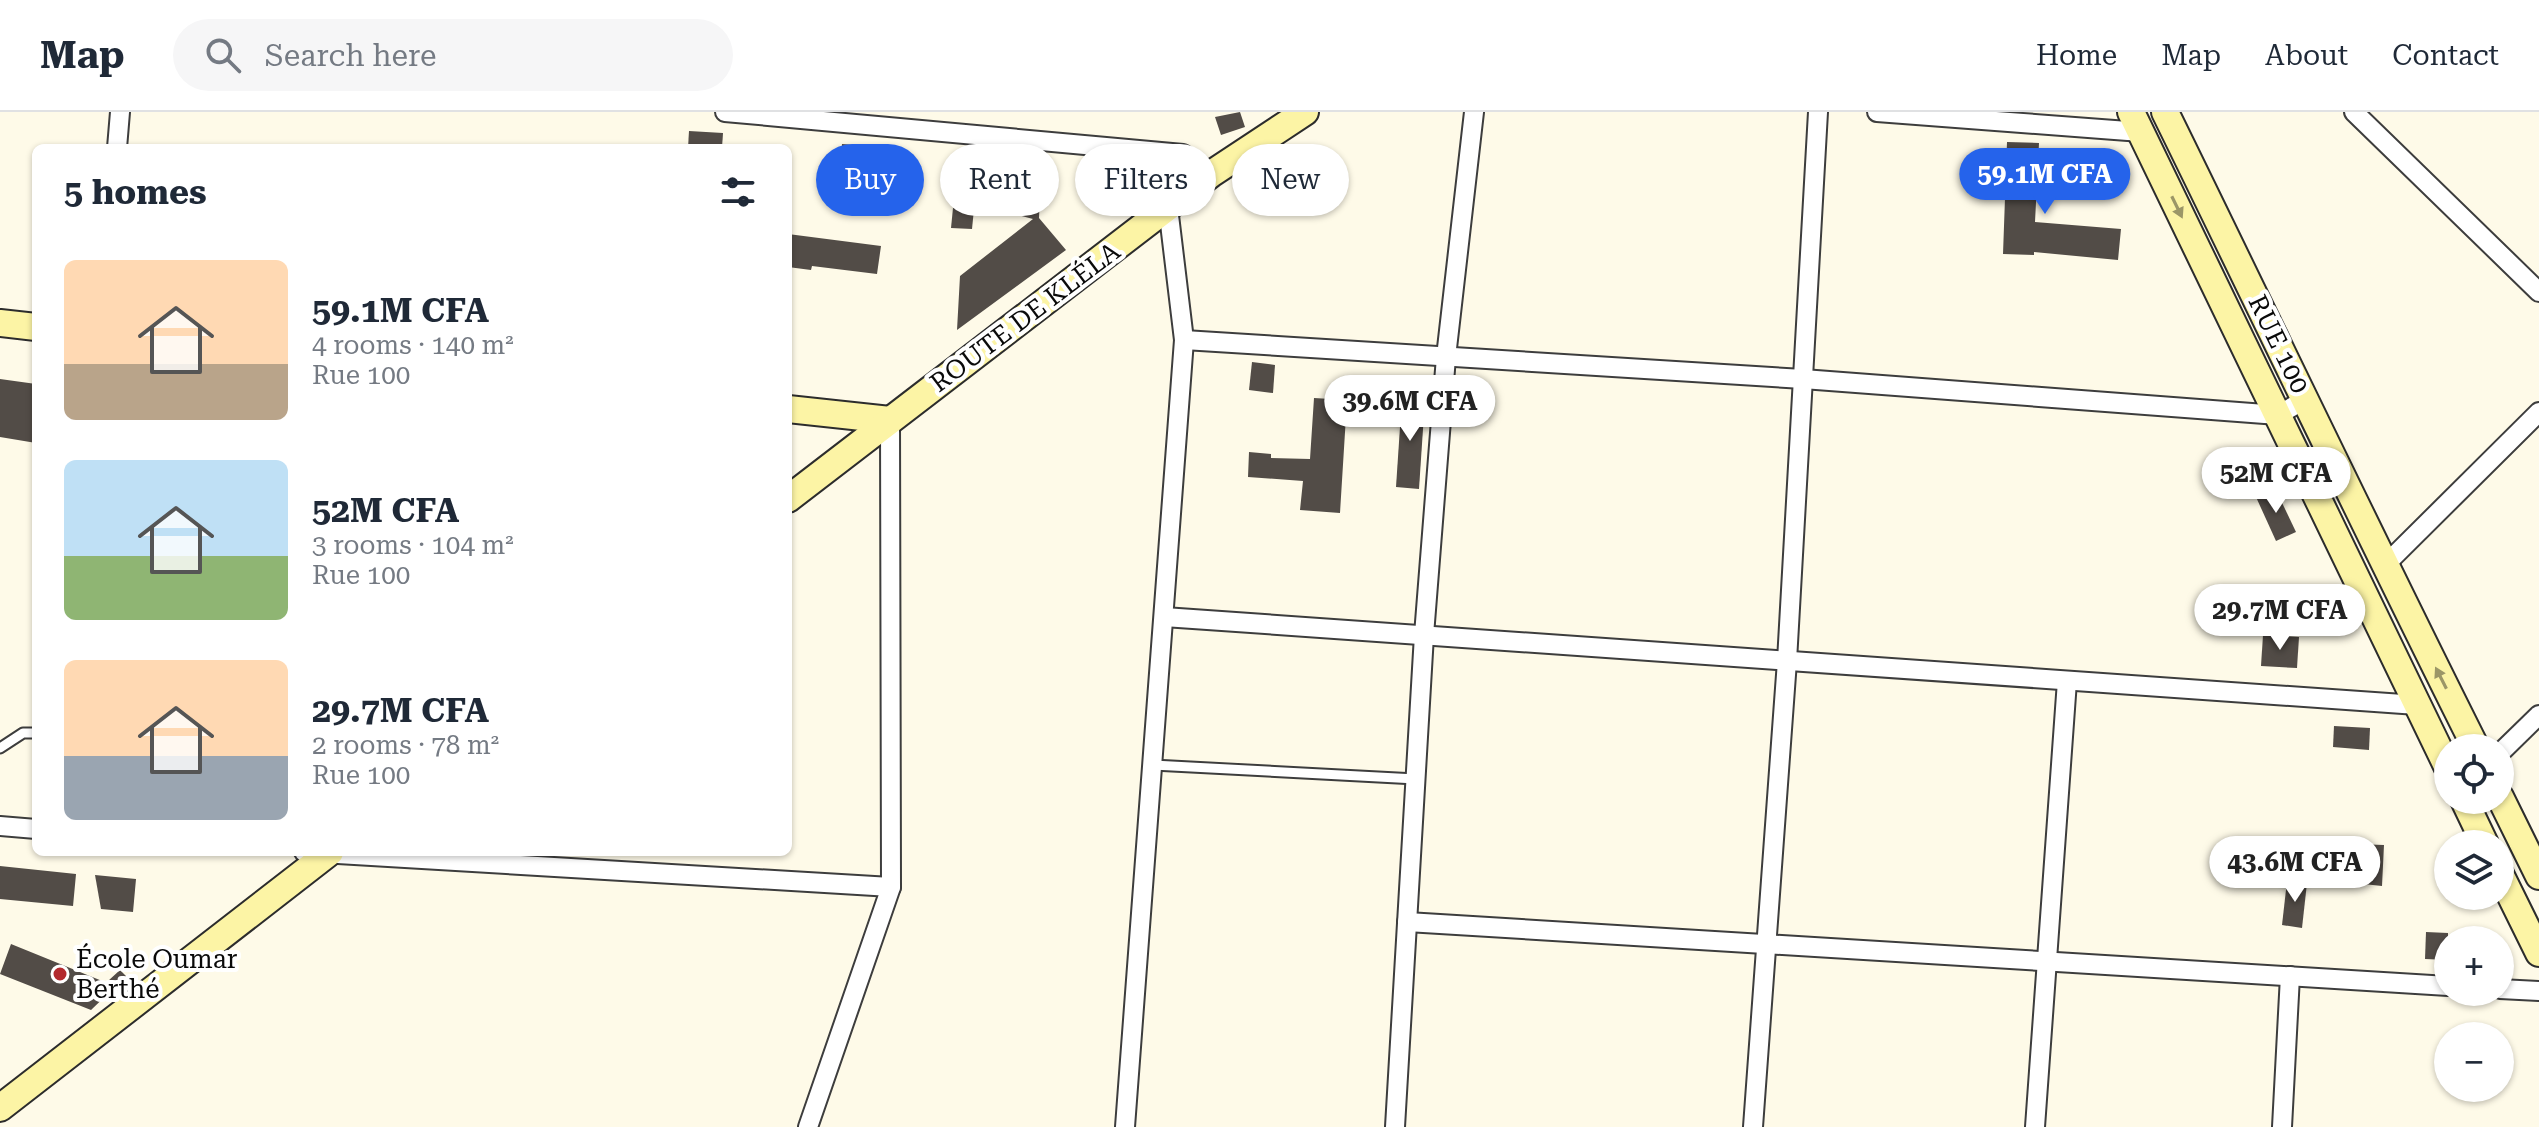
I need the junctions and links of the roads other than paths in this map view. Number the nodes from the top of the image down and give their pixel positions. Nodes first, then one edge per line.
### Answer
1 (120, 112) edge
2 (725, 112) edge
3 (1305, 112) edge
4 (1474, 112) edge
5 (1818, 112) edge
6 (1877, 112) edge
7 (2165, 112) edge
8 (2354, 112) edge
9 (2136, 122) edge
10 (117, 144) edge
11 (1075, 144) edge
12 (1216, 171) edge
13 (1156, 216) edge
14 (1169, 216) edge
15 (2539, 292) edge
16 (0, 323) edge
17 (32, 327) edge
18 (1184, 340) junction
19 (1446, 357) junction
20 (1803, 379) junction
21 (2306, 399) junction
22 (792, 409) edge
23 (2539, 412) edge
24 (2278, 415) junction
25 (890, 420) junction
26 (792, 496) edge
27 (2384, 566) junction
28 (1164, 617) junction
29 (1424, 635) junction
30 (1787, 661) junction
31 (2067, 681) junction
32 (2417, 705) junction
33 (2539, 715) edge
34 (32, 733) edge
35 (2469, 734) edge
36 (2514, 739) edge
37 (2434, 740) edge
38 (0, 748) edge
39 (1153, 765) junction
40 (1416, 779) junction
41 (2508, 814) edge
42 (0, 826) edge
43 (32, 829) edge
44 (317, 856) edge
45 (371, 856) edge
46 (2539, 876) edge
47 (891, 887) junction
48 (2514, 902) edge
49 (1407, 922) junction
50 (1765, 943) junction
51 (2539, 953) edge
52 (2048, 962) junction
53 (2290, 976) junction
54 (2434, 985) edge
55 (2514, 990) edge
56 (2539, 991) edge
57 (0, 1108) edge
58 (808, 1127) edge
59 (1125, 1127) edge
60 (1395, 1127) edge
61 (1753, 1127) edge
62 (2035, 1127) edge
63 (2282, 1127) edge

1 - 10 street
2 - 11 street
3 - 12 street, ROUTE DE KLÉLA
4 - 19 street
5 - 20 street
6 - 9 street
7 - 21 street, RUE 100
8 - 15 street
9 -> 24 street
13 - 25 street, ROUTE DE KLÉLA
14 - 18 street
16 - 17 street
18 - 19 street
18 - 28 street
19 - 20 street
19 - 29 street
20 - 24 street
20 - 30 street
21 - 24 street
21 - 27 street, RUE 100
22 - 25 street
23 - 27 street
24 - 32 street
25 - 26 street, ROUTE DE KLÉLA
25 - 47 street
35 -> 27 street, RUE 100
28 - 29 street
28 - 39 street
29 - 30 street
29 - 40 street
30 - 31 street
30 - 50 street
31 - 32 street
31 - 52 street
32 - 37 street
33 - 36 street
34 - 38 lane
39 - 40 lane
39 - 59 street
40 - 49 street
41 - 46 street
42 - 43 street
44 - 57 street
45 - 47 street
47 - 58 street
48 - 51 street
49 - 50 street
49 - 60 street
50 - 52 street
50 - 61 street
52 - 53 street
52 - 62 street
53 - 54 street
53 - 63 street
55 - 56 street

